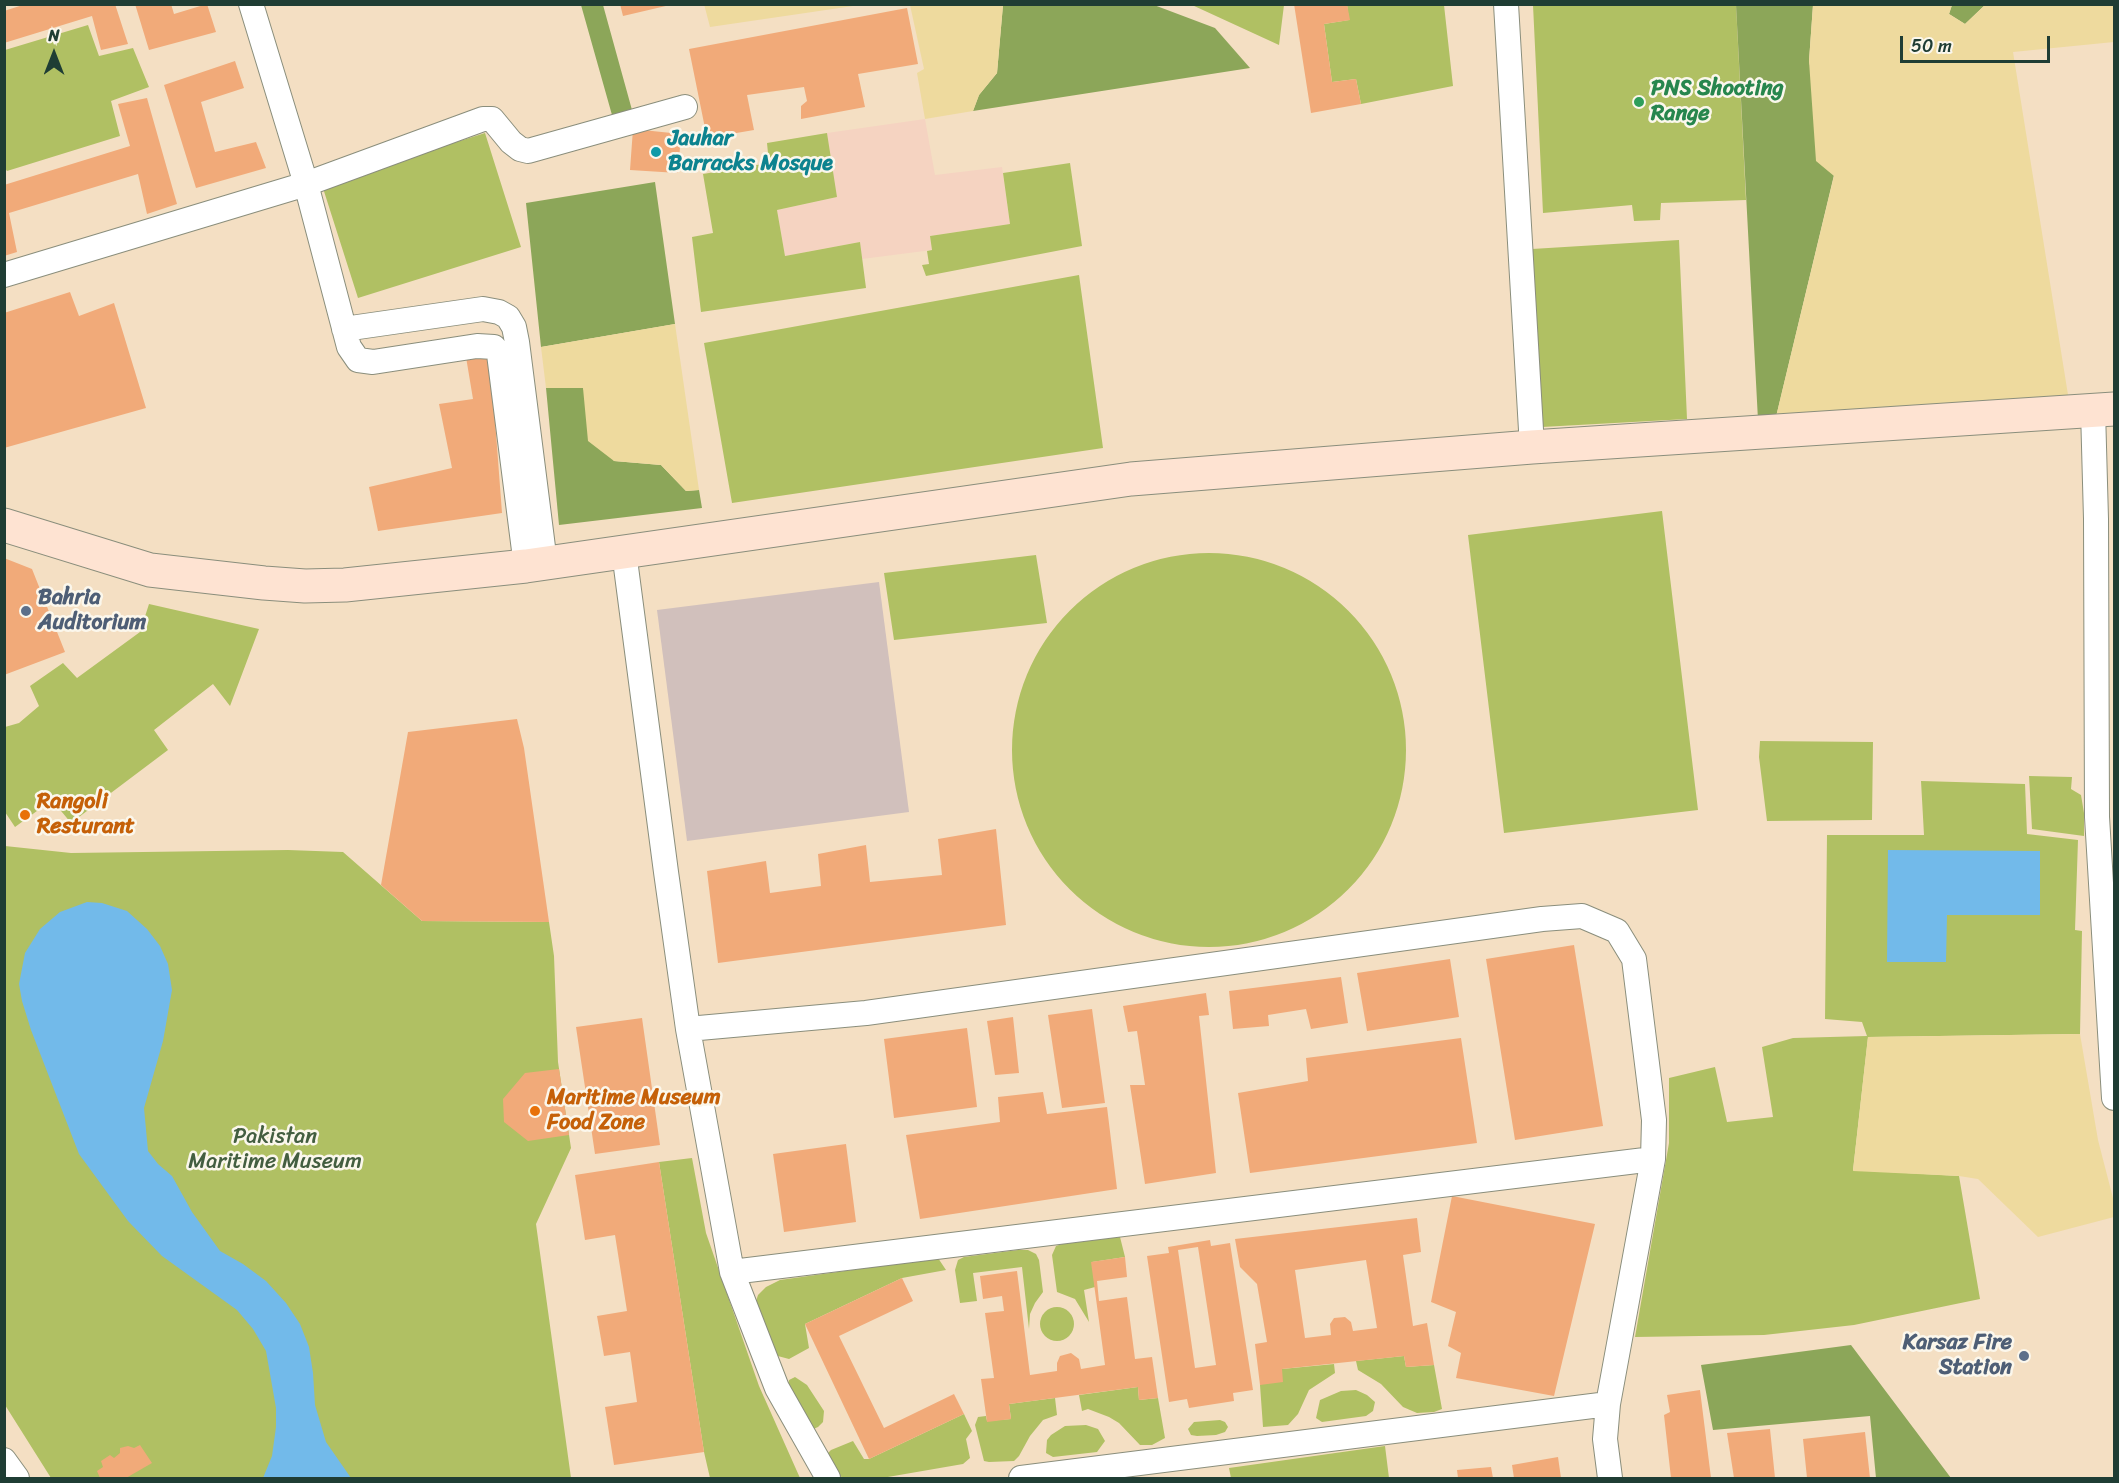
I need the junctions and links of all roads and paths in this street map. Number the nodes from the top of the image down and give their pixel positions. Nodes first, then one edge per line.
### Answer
1 (251, 4) edge
2 (1506, 4) edge
3 (685, 107) dead end
4 (306, 184) junction
5 (4, 274) edge
6 (344, 329) junction
7 (2104, 409) edge
8 (1532, 447) junction
9 (4, 525) edge
10 (624, 552) junction
11 (536, 565) junction
12 (688, 1029) junction
13 (2115, 1098) edge
14 (1653, 1159) junction
15 (732, 1272) junction
16 (1608, 1404) junction
17 (4, 1460) edge
18 (17, 1479) edge
19 (828, 1479) edge
20 (1021, 1479) edge
21 (1610, 1479) edge

1 - 4 street
2 - 8 street
3 - 4 street
4 - 5 street
4 - 6 street
6 - 11 street
6 - 11 street
7 - 8 street
7 - 13 street
8 - 10 street
9 - 11 street
10 - 11 street
10 - 12 street
12 - 14 street
12 - 15 street
14 - 15 street
14 - 16 street
15 - 19 street
16 - 20 street
16 - 21 street
17 - 18 street

